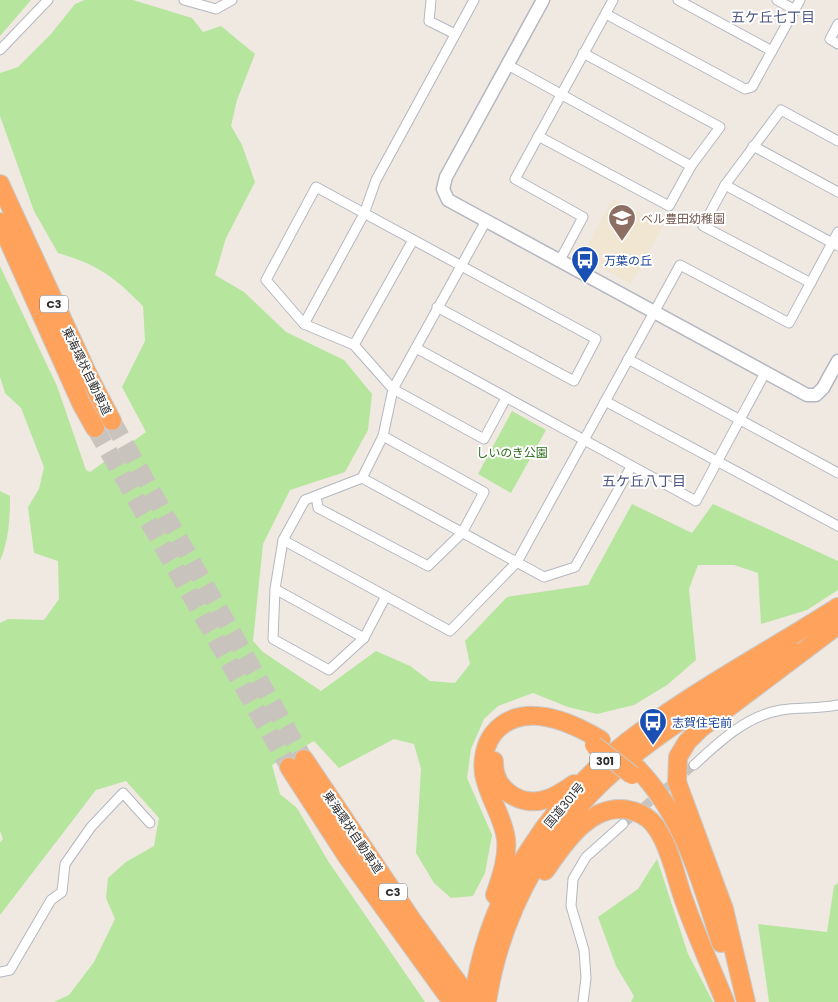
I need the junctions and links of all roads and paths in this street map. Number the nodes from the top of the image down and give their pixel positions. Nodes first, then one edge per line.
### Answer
1 (48, 0) edge
2 (184, 0) edge
3 (232, 0) edge
4 (431, 0) edge
5 (474, 0) edge
6 (543, 0) edge
7 (614, 0) edge
8 (678, 0) edge
9 (777, 0) edge
10 (800, 0) edge
11 (795, 10) junction
12 (606, 14) junction
13 (838, 24) edge
14 (455, 34) junction
15 (838, 44) edge
16 (0, 50) edge
17 (772, 52) junction
18 (584, 53) junction
19 (508, 65) junction
20 (560, 95) junction
21 (538, 136) junction
22 (838, 141) edge
23 (754, 146) junction
24 (691, 166) junction
25 (0, 184) edge
26 (725, 185) junction
27 (838, 192) edge
28 (364, 214) junction
29 (486, 221) junction
30 (0, 222) edge
31 (838, 232) edge
32 (413, 240) junction
33 (835, 244) edge
34 (560, 260) junction
35 (460, 265) junction
36 (811, 283) junction
37 (437, 307) junction
38 (655, 312) junction
39 (304, 324) junction
40 (354, 345) junction
41 (416, 348) junction
42 (628, 359) junction
43 (838, 361) edge
44 (765, 372) junction
45 (393, 389) junction
46 (506, 398) junction
47 (605, 401) junction
48 (740, 420) junction
49 (112, 421) tunnel mouth
50 (95, 428) tunnel mouth
51 (383, 436) junction
52 (584, 440) junction
53 (718, 460) junction
54 (631, 466) junction
55 (838, 473) edge
56 (362, 478) junction
57 (316, 496) junction
58 (838, 526) edge
59 (462, 533) junction
60 (283, 540) junction
61 (517, 562) junction
62 (275, 589) junction
63 (386, 596) junction
64 (838, 607) edge
65 (838, 618) edge
66 (838, 625) edge
67 (364, 638) junction
68 (838, 705) edge
69 (674, 709) junction
70 (598, 742) junction
71 (297, 763) tunnel mouth
72 (694, 765) tunnel mouth
73 (635, 771) junction
74 (310, 783) junction
75 (150, 823) dead end
76 (623, 824) tunnel mouth
77 (0, 972) edge
78 (479, 1001) edge
79 (452, 1002) edge
80 (582, 1002) edge
81 (725, 1002) edge
82 (731, 1002) edge
83 (740, 1002) edge
84 (746, 1002) edge

1 - 16 street
2 - 3 street
4 - 14 street
5 - 14 street
6 - 19 street
7 - 12 street
8 - 17 street
9 - 11 street
10 - 11 street
11 - 17 street
12 - 17 street
12 - 18 street
13 - 15 street
14 - 28 street
18 - 20 street
18 - 24 street
19 - 20 street
19 - 29 street
20 - 21 street
20 - 24 street
21 - 24 street
21 - 34 street
22 - 23 street
23 - 26 street
23 - 27 street
25 - 49 highway, 東海環状自動車道 / C3
26 - 33 street
26 - 36 street
28 - 32 street
28 - 39 street
28 - 39 street
29 - 34 street
29 - 35 street
30 - 50 highway, 東海環状自動車道 / C3
31 - 33 street
32 - 35 street
32 - 40 street
33 - 36 street
34 - 38 street
35 - 37 street
35 - 37 street
36 - 38 street
37 - 41 street
38 - 42 street
38 - 44 street
39 - 40 street
40 - 45 street
41 - 45 street
41 - 46 street
42 - 47 street
42 - 48 street
43 - 44 street
44 - 48 street
45 - 46 street
45 - 51 street
46 - 52 street
47 - 52 street
47 - 53 street
48 - 53 street
48 - 55 street
51 - 56 street
51 - 59 street
52 - 54 street
52 - 61 street
53 - 54 street
53 - 58 street
54 - 61 street
56 - 57 street
56 - 59 street
57 - 59 street
57 - 60 street
59 - 61 street
60 - 62 street
60 - 63 street
61 - 63 street
62 - 67 street
62 - 67 street
63 - 67 street
64 - 69 highway, 国道301号 / 301
65 - 78 highway, 国道301号 / 301
66 - 84 highway
68 - 72 street
69 - 70 highway
69 - 78 highway, 国道301号 / 301
70 - 73 highway, bridge
70 - 78 highway
71 - 74 highway, 東海環状自動車道 / C3
73 - 82 highway
73 - 83 highway
74 - 78 highway, 東海環状自動車道 / C3
74 - 79 highway, 東海環状自動車道 / C3
75 - 77 street
76 - 80 street
78 - 81 highway

